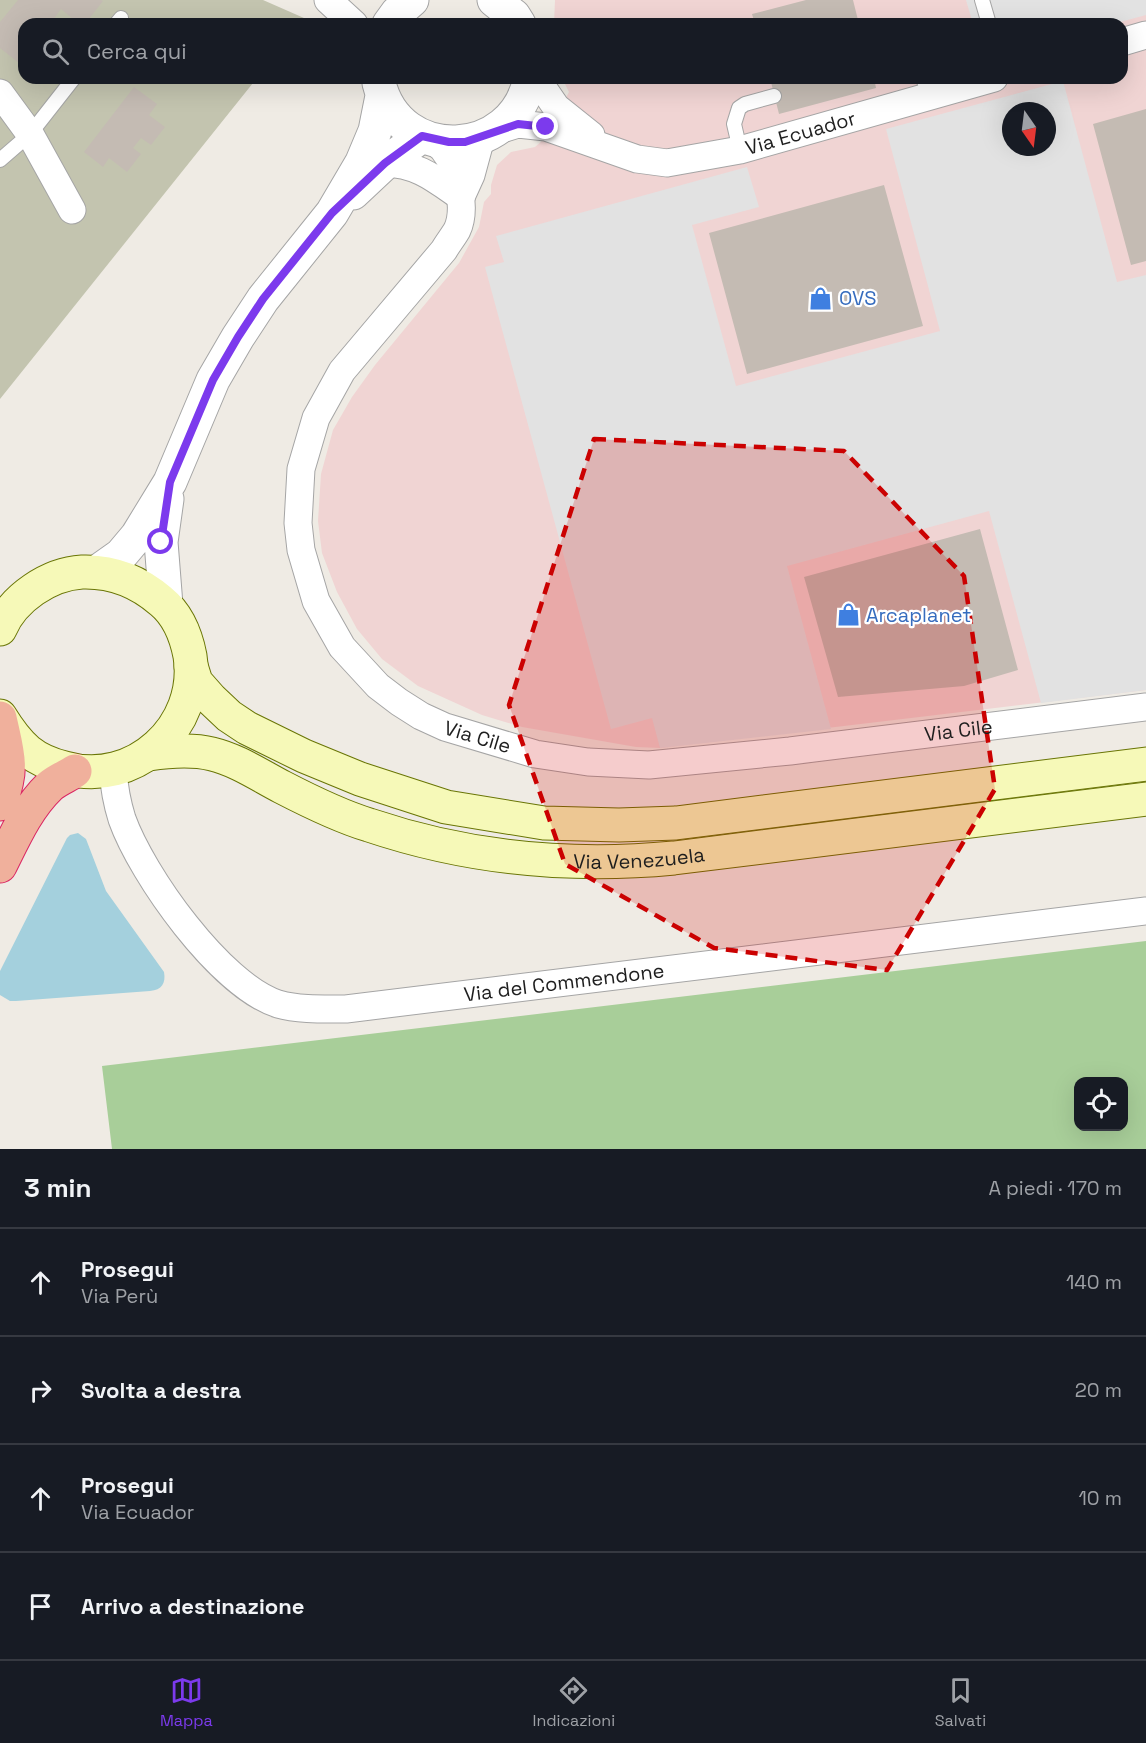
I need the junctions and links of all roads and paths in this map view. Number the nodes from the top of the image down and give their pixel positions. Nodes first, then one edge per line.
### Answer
1 (328, 0) edge
2 (412, 0) edge
3 (494, 0) edge
4 (531, 0) edge
5 (982, 0) edge
6 (348, 18) edge
7 (393, 18) edge
8 (515, 18) edge
9 (525, 18) edge
10 (987, 18) edge
11 (1146, 35) edge
12 (1128, 40) edge
13 (69, 84) edge
14 (528, 84) edge
15 (540, 84) edge
16 (949, 84) edge
17 (380, 87) edge
18 (926, 87) edge
19 (0, 93) edge
20 (774, 96) dead end
21 (488, 134) junction
22 (30, 135) junction
23 (428, 138) junction
24 (606, 147) junction
25 (740, 150) junction
26 (0, 160) edge
27 (385, 163) junction
28 (461, 197) junction
29 (72, 210) dead end
30 (332, 213) junction
31 (170, 482) junction
32 (97, 572) junction
33 (166, 605) junction
34 (0, 629) edge
35 (191, 666) junction
36 (1146, 707) edge
37 (0, 717) edge
38 (149, 754) junction
39 (1146, 764) edge
40 (113, 770) junction
41 (75, 771) junction
42 (1146, 799) edge
43 (0, 804) edge
44 (0, 866) edge
45 (1146, 911) edge

1 - 6 street
2 - 7 street
3 - 8 street
4 - 9 street
5 - 10 lane
11 - 12 street
13 - 22 lane
14 - 21 street
15 - 24 street, Via Ecuador
16 - 18 street, Via Ecuador
17 - 23 street
17 - 30 street
18 - 25 street, Via Ecuador
19 - 22 street
20 - 25 lane
21 - 23 street
21 - 24 street, Via Ecuador
21 - 28 street, Via Cile
22 - 26 lane
22 - 29 street
23 - 27 street
23 - 28 street, Via Cile
24 - 25 street, Via Ecuador
27 - 28 street
27 - 30 street
28 - 36 street, Via Cile
30 - 31 street
31 - 32 street
31 - 33 street
32 - 33 main road
32 - 34 main road
33 - 35 main road
35 - 38 main road
35 - 39 main road, Via Venezuela
37 - 41 main road
37 - 43 highway
38 - 40 main road
38 - 42 main road, Via Venezuela
40 - 41 main road
40 - 45 street, Via del Commendone
41 - 44 highway

